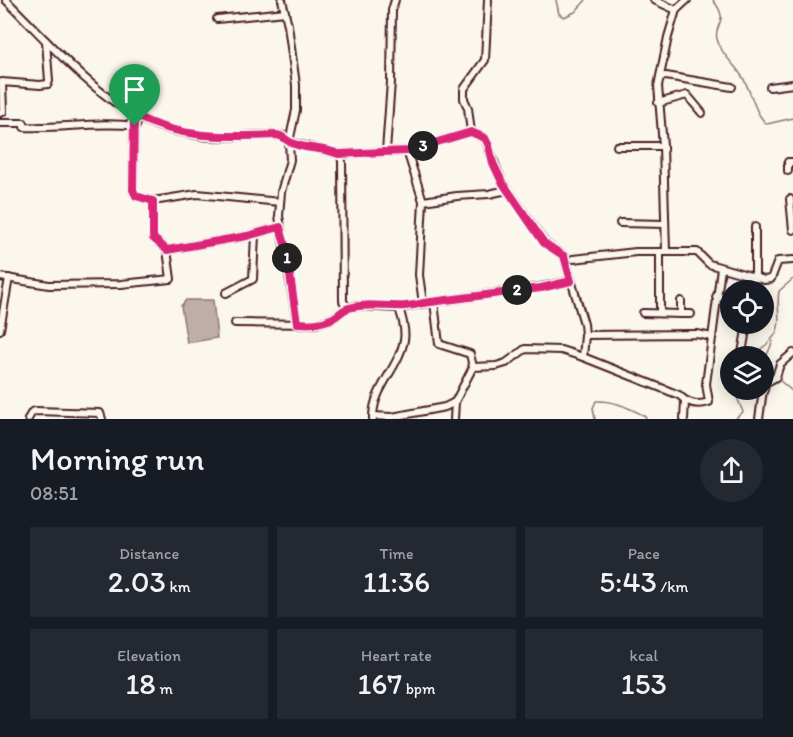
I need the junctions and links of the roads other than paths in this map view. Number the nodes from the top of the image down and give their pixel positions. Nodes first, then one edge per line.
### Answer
1 (6, 0) edge
2 (282, 0) edge
3 (395, 0) edge
4 (488, 0) edge
5 (654, 0) edge
6 (687, 0) edge
7 (676, 10) junction
8 (285, 12) junction
9 (217, 19) dead end
10 (46, 41) junction
11 (660, 77) junction
12 (793, 84) edge
13 (732, 87) dead end
14 (770, 87) dead end
15 (658, 104) junction
16 (0, 113) edge
17 (702, 113) dead end
18 (134, 115) junction
19 (0, 123) edge
20 (135, 126) junction
21 (471, 132) junction
22 (289, 142) junction
23 (617, 146) dead end
24 (663, 146) junction
25 (407, 151) junction
26 (386, 152) junction
27 (340, 154) junction
28 (793, 162) edge
29 (788, 171) dead end
30 (507, 190) junction
31 (790, 199) dead end
32 (153, 201) junction
33 (423, 201) junction
34 (280, 202) junction
35 (620, 223) dead end
36 (665, 224) junction
37 (280, 227) junction
38 (754, 227) dead end
39 (793, 230) edge
40 (255, 234) junction
41 (167, 250) junction
42 (663, 252) junction
43 (565, 259) junction
44 (793, 260) edge
45 (721, 268) junction
46 (0, 277) edge
47 (9, 278) junction
48 (755, 278) junction
49 (751, 280) edge
50 (571, 281) junction
51 (226, 293) dead end
52 (716, 297) junction
53 (720, 297) edge
54 (681, 301) dead end
55 (434, 302) junction
56 (423, 303) junction
57 (408, 307) junction
58 (347, 308) junction
59 (399, 308) junction
60 (643, 313) dead end
61 (660, 313) junction
62 (681, 314) junction
63 (691, 314) dead end
64 (403, 319) junction
65 (236, 323) dead end
66 (297, 323) junction
67 (0, 330) edge
68 (585, 335) junction
69 (712, 337) junction
70 (793, 353) edge
71 (583, 357) junction
72 (473, 367) junction
73 (774, 378) edge
74 (762, 400) edge
75 (686, 401) junction
76 (455, 402) junction
77 (373, 417) edge
78 (28, 419) edge
79 (102, 419) edge
80 (454, 419) edge
81 (684, 419) edge
82 (759, 419) edge

1 - 10 street
2 - 8 street
3 - 26 street
4 - 21 street
5 - 7 street
6 - 7 street
7 - 11 street
8 - 9 street
8 - 22 street
10 - 16 street
10 - 18 street
11 - 13 street
11 - 15 street
12 - 14 street
15 - 17 street
15 - 24 street
18 - 20 street
18 - 22 street
19 - 20 street
20 - 32 street
21 - 25 street
21 - 30 street
22 - 27 street
22 - 34 street
23 - 24 street
24 - 36 street
25 - 26 street
25 - 33 street
26 - 27 street
27 - 58 street
28 - 29 street
30 - 33 street
30 - 43 street
31 - 39 street
32 - 34 street
32 - 41 street
33 - 56 street
34 - 37 street
35 - 36 street
36 - 42 street
37 - 40 street
37 - 66 street
38 - 48 street
40 - 41 street
40 - 51 street
41 - 47 street
42 - 43 street
42 - 45 street
42 - 61 street
43 - 50 street
44 - 48 street
45 - 48 street
45 - 52 street
46 - 47 street
47 - 67 street
48 - 49 street
50 - 55 street
50 - 68 street
52 - 53 street
52 - 69 street
54 - 62 street
55 - 56 street
55 - 72 street
56 - 57 street
57 - 59 street
57 - 64 street
58 - 59 street
58 - 66 street
59 - 64 street
60 - 61 street
61 - 62 street
62 - 63 street
64 - 77 street
65 - 66 street
68 - 69 street
68 - 71 street
69 - 75 street
70 - 73 street
71 - 72 street
71 - 75 street
72 - 76 street
74 - 82 street
75 - 81 street
76 - 77 street
76 - 80 street
78 - 79 street

